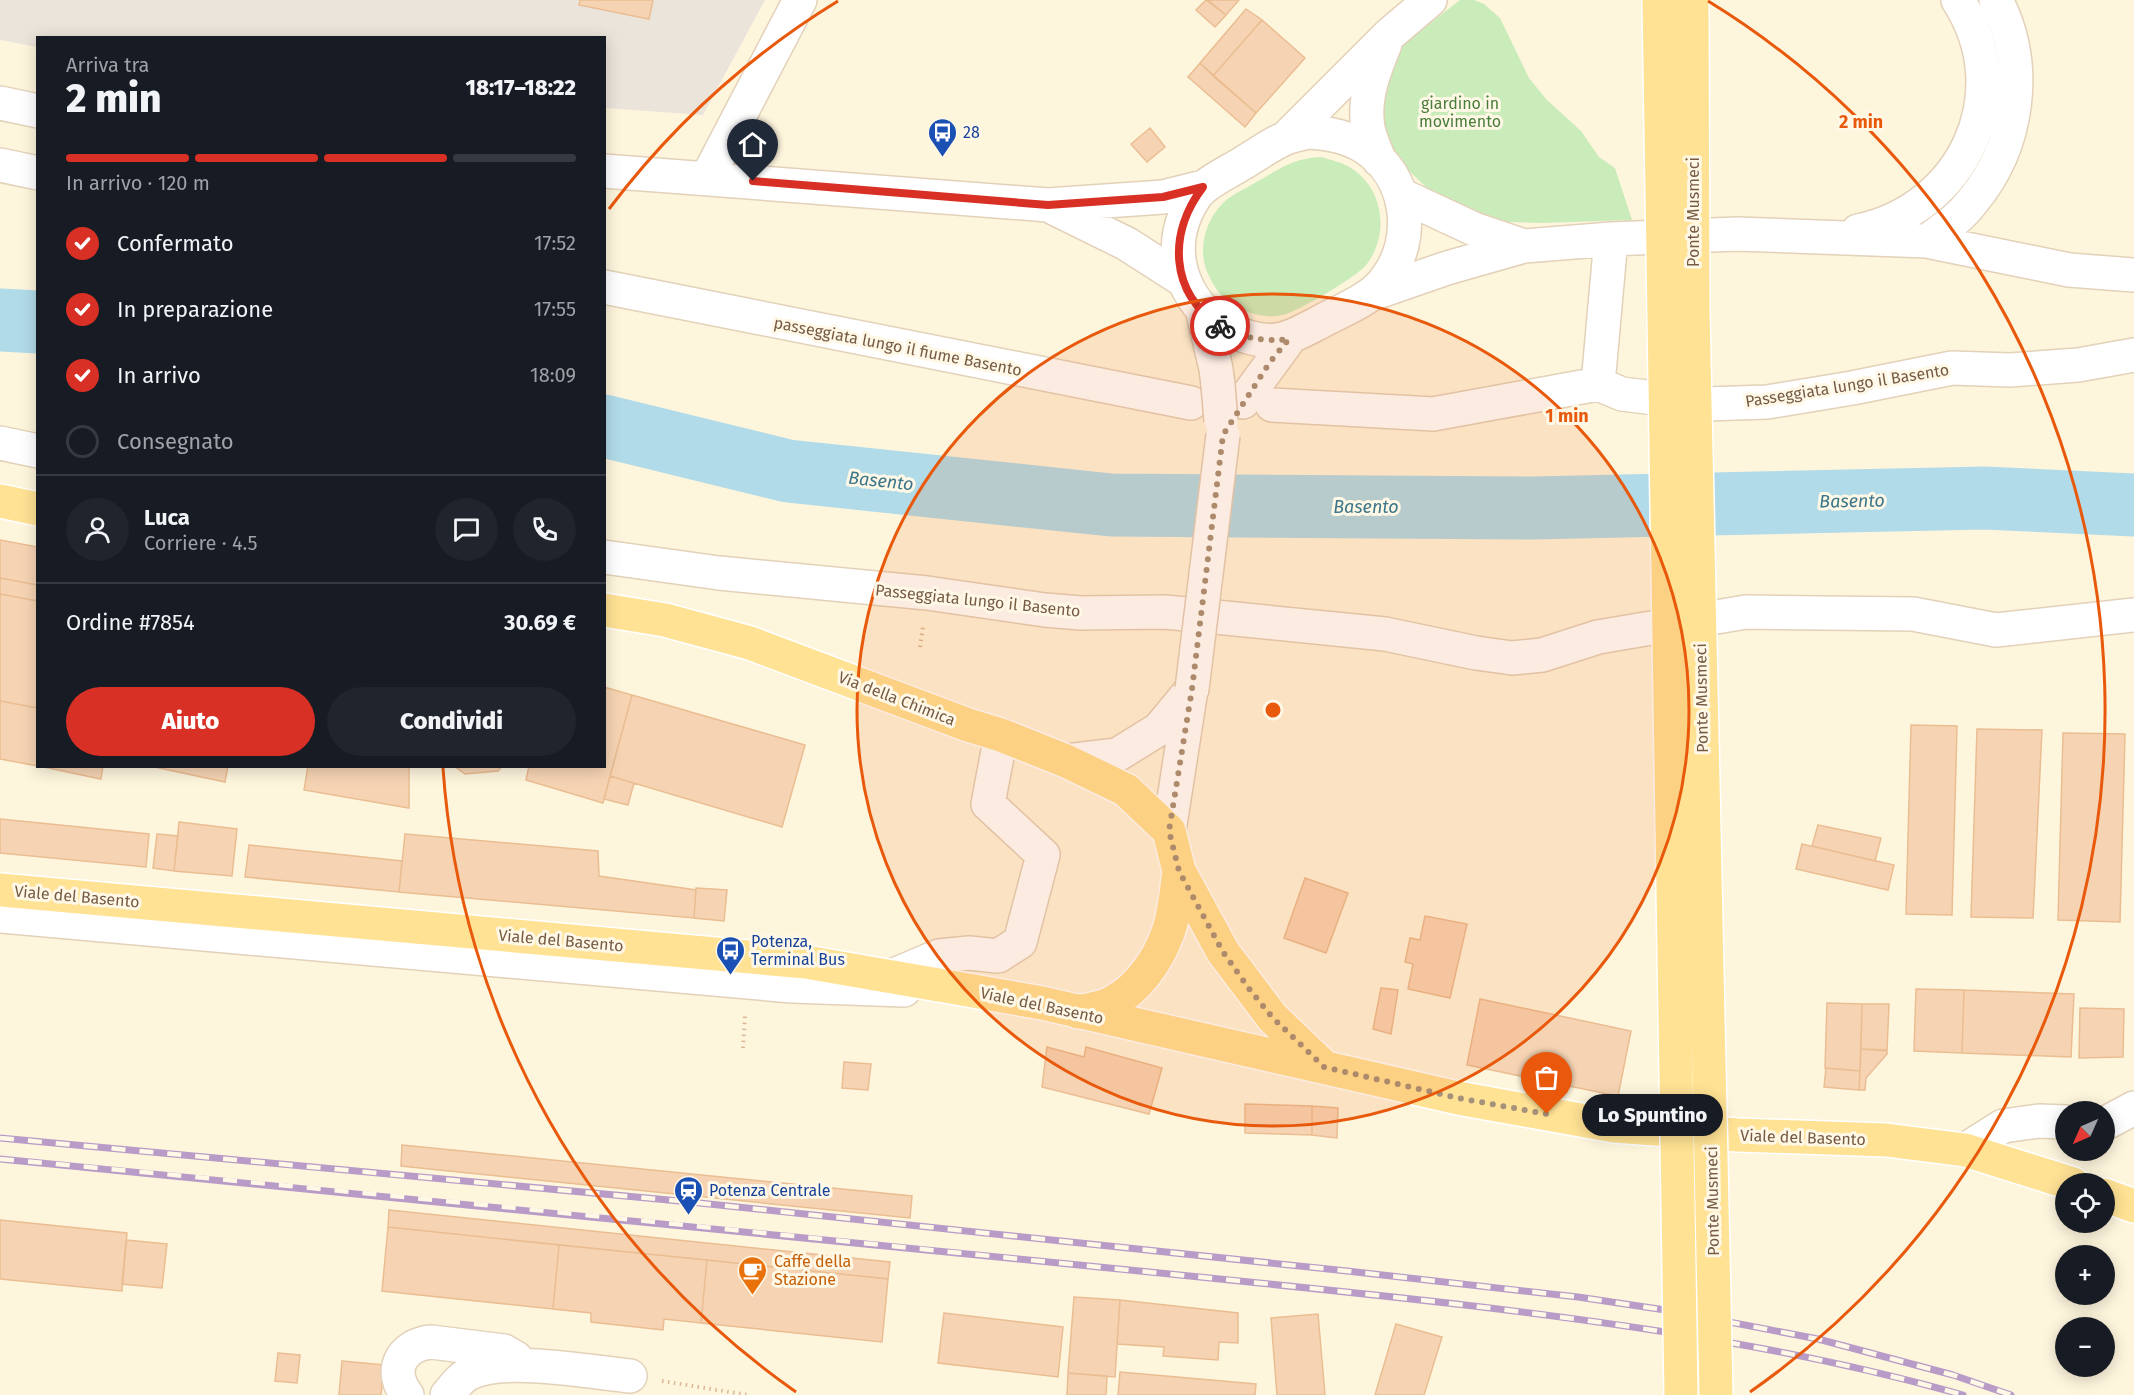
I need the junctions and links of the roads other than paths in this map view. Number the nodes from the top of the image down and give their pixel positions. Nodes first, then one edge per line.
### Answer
1 (800, 0) edge
2 (1430, 0) edge
3 (1659, 0) edge
4 (1692, 0) edge
5 (1958, 0) edge
6 (1996, 0) edge
7 (1390, 34) junction
8 (0, 103) edge
9 (36, 111) edge
10 (1286, 138) junction
11 (1379, 160) junction
12 (0, 165) edge
13 (606, 171) edge
14 (36, 173) edge
15 (707, 178) junction
16 (1203, 187) junction
17 (1401, 195) junction
18 (1048, 205) junction
19 (1836, 236) junction
20 (1611, 239) junction
21 (1928, 241) junction
22 (1524, 246) junction
23 (2134, 275) edge
24 (1183, 280) junction
25 (606, 287) edge
26 (1372, 294) junction
27 (1203, 313) junction
28 (1289, 339) junction
29 (2134, 355) edge
30 (1598, 384) junction
31 (1191, 403) dead end
32 (1272, 405) dead end
33 (1223, 435) junction
34 (0, 443) edge
35 (36, 451) edge
36 (0, 501) edge
37 (36, 509) edge
38 (606, 557) edge
39 (606, 610) edge
40 (2134, 615) edge
41 (1192, 689) junction
42 (1001, 735) junction
43 (1066, 761) junction
44 (1169, 831) junction
45 (1179, 871) junction
46 (0, 890) edge
47 (0, 916) edge
48 (892, 976) junction
49 (994, 993) junction
50 (1078, 1012) junction
51 (1324, 1067) junction
52 (2134, 1108) edge
53 (2115, 1118) edge
54 (2055, 1122) edge
55 (1965, 1150) junction
56 (2055, 1178) edge
57 (2115, 1199) edge
58 (2134, 1206) edge
59 (528, 1365) junction
60 (630, 1376) road end
61 (407, 1395) edge
62 (447, 1395) edge
63 (1681, 1395) edge
64 (1716, 1395) edge

1 - 15 street
2 - 7 street
3 - 63 main road, Ponte Musmeci, bridge
4 - 64 main road, Ponte Musmeci, bridge
5 - 19 street
6 - 21 street
7 - 10 street
7 - 11 street
8 - 9 street
10 - 11 street
10 - 16 street
11 - 17 street
12 - 14 street
13 - 15 street
15 - 18 street
16 - 18 street
16 - 24 street
17 - 22 street
17 - 26 street
18 - 24 street
19 - 20 street
19 - 21 street
20 - 22 street
20 - 30 street
21 - 23 street
22 - 26 street
24 - 27 street
25 - 31 street, passeggiata lungo il fiume Basento
26 - 28 street
27 - 28 street
27 - 33 street, bridge
28 - 33 street
29 - 30 street, Passeggiata lungo il Basento
30 - 32 street
33 - 41 street, bridge
34 - 35 street
36 - 37 main road
38 - 40 street, Passeggiata lungo il Basento
39 - 42 main road, Via della Chimica
41 - 43 street
41 - 44 street
42 - 43 main road, Via della Chimica
42 - 48 street
43 - 44 main road, Via della Chimica
44 - 45 main road
45 - 50 main road
45 - 51 main road
46 - 48 main road, Viale del Basento
47 - 49 street
48 - 49 main road, Viale del Basento
49 - 50 main road, Viale del Basento
50 - 51 main road, Viale del Basento
51 - 55 main road, Viale del Basento
52 - 53 street
54 - 55 street
55 - 56 main road, Viale del Basento
57 - 58 main road
59 - 60 street
59 - 61 street
59 - 62 street

